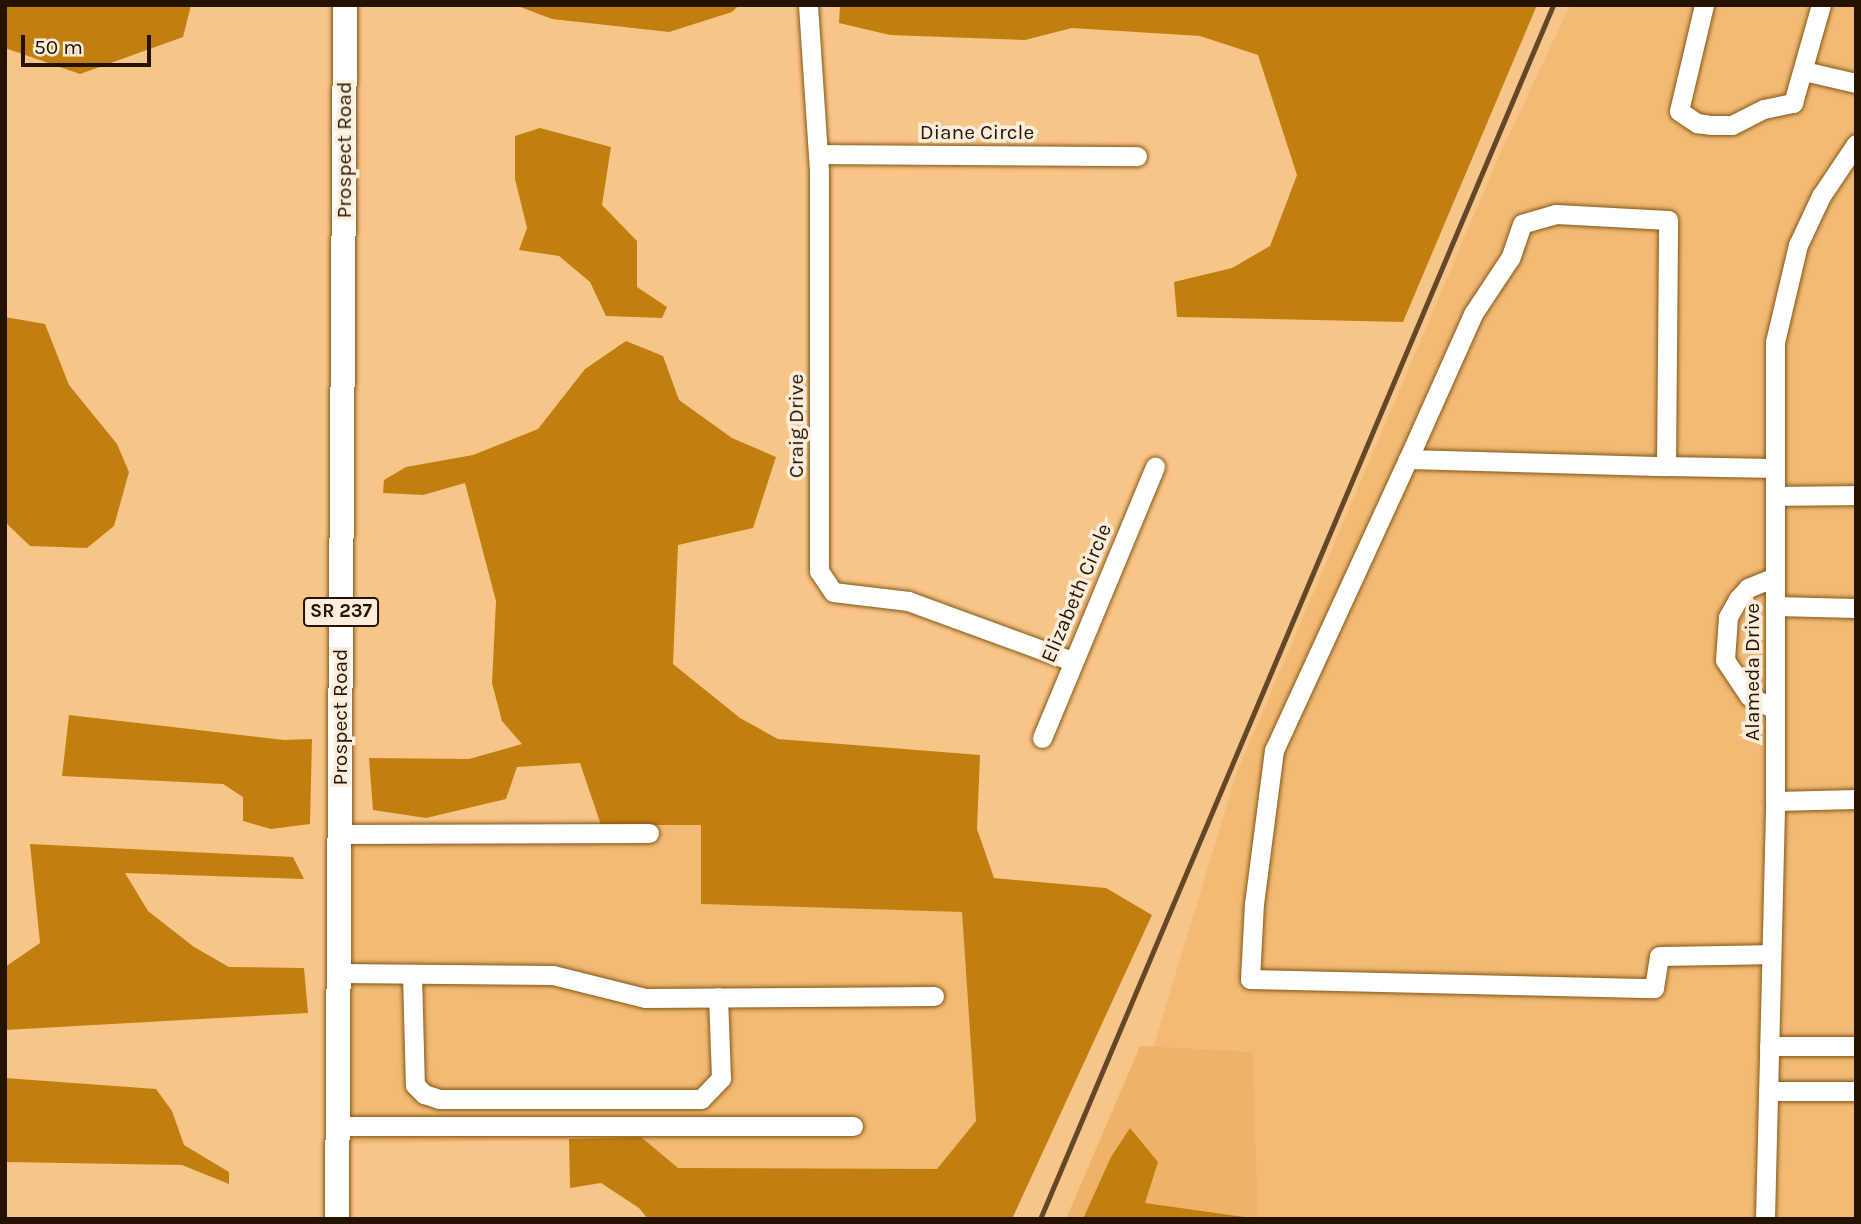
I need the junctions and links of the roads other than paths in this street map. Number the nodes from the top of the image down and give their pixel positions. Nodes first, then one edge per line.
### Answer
1 (345, 5) edge
2 (808, 5) edge
3 (1704, 5) edge
4 (1821, 5) edge
5 (1804, 71) junction
6 (1856, 83) edge
7 (1856, 144) edge
8 (818, 154) junction
9 (1136, 156) dead end
10 (1408, 459) junction
11 (1666, 466) junction
12 (1155, 467) dead end
13 (1775, 468) junction
14 (1856, 495) edge
15 (1775, 496) junction
16 (1775, 577) junction
17 (1775, 606) junction
18 (1856, 608) edge
19 (1072, 661) junction
20 (1775, 709) junction
21 (1042, 738) dead end
22 (1856, 799) edge
23 (1775, 802) junction
24 (649, 833) dead end
25 (339, 834) junction
26 (1771, 954) junction
27 (338, 973) junction
28 (412, 974) junction
29 (934, 996) dead end
30 (718, 997) junction
31 (1769, 1046) junction
32 (1856, 1046) edge
33 (1768, 1091) junction
34 (1856, 1091) edge
35 (337, 1126) junction
36 (853, 1126) dead end
37 (337, 1219) edge
38 (1765, 1219) edge

1 - 25 main road, Prospect Road / SR 237
2 - 8 street, Craig Drive
3 - 5 street
4 - 5 street
5 - 6 street
7 - 13 street, Alameda Drive
8 - 9 street, Diane Circle
8 - 19 street, Craig Drive
10 - 11 street
10 - 11 street
10 - 26 street
11 - 13 street
12 - 19 street, Elizabeth Circle
13 - 15 street, Alameda Drive
14 - 15 street
15 - 16 street, Alameda Drive
16 - 17 street, Alameda Drive
16 - 20 street
17 - 18 street
17 - 20 street, Alameda Drive
19 - 21 street, Elizabeth Circle
20 - 23 street, Alameda Drive
22 - 23 street
23 - 26 street, Alameda Drive
24 - 25 street
25 - 27 main road, Prospect Road / SR 237
26 - 31 street, Alameda Drive
27 - 28 street
27 - 35 main road, Prospect Road / SR 237
28 - 30 street
28 - 30 street
29 - 30 street
31 - 32 street
31 - 33 street, Alameda Drive
33 - 34 street
33 - 38 street, Alameda Drive
35 - 36 street
35 - 37 main road, Prospect Road / SR 237

